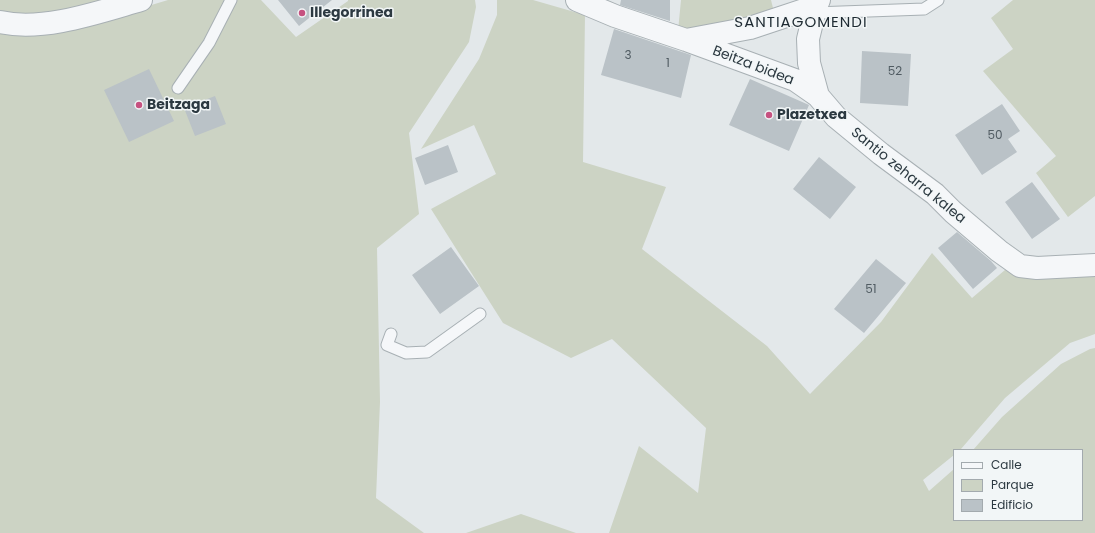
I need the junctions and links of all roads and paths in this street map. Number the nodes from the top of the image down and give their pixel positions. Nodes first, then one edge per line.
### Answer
1 (141, 0) edge
2 (231, 0) edge
3 (577, 0) edge
4 (938, 0) edge
5 (816, 6) edge
6 (0, 22) edge
7 (686, 40) junction
8 (178, 88) dead end
9 (818, 96) junction
10 (1095, 265) edge
11 (480, 314) dead end
12 (391, 334) dead end

1 - 6 street
2 - 8 lane
3 - 7 street, Beitza bidea
4 - 5 lane
5 - 7 street, Beitza bidea
5 - 9 street, Santio zeharra kalea
7 - 9 street, Beitza bidea
9 - 10 street, Santio zeharra kalea
11 - 12 lane

